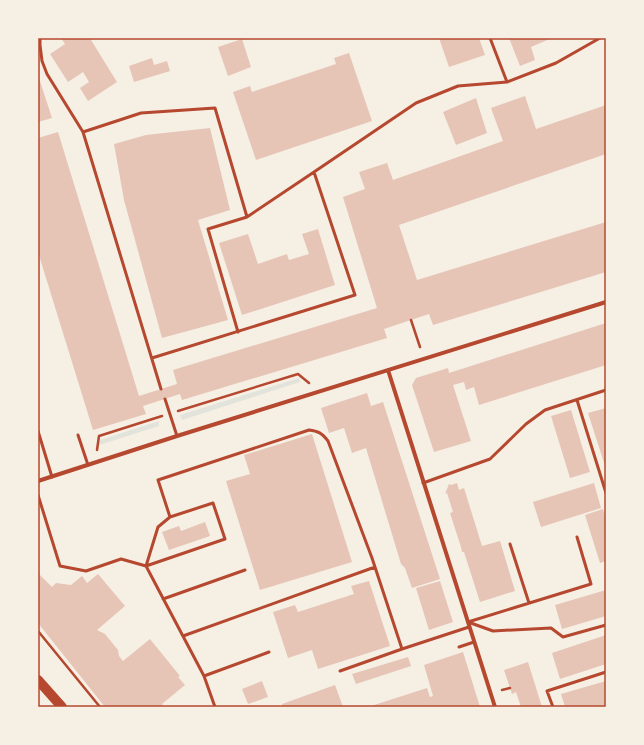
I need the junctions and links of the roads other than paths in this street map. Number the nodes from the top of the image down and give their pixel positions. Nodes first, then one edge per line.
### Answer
1 (40, 38) edge
2 (490, 38) edge
3 (600, 38) edge
4 (507, 82) junction
5 (83, 132) junction
6 (314, 172) junction
7 (247, 217) junction
8 (606, 302) edge
9 (238, 332) junction
10 (152, 358) junction
11 (388, 370) junction
12 (161, 389) dead end
13 (606, 390) edge
14 (165, 399) dead end
15 (577, 400) junction
16 (38, 431) edge
17 (78, 435) dead end
18 (177, 436) junction
19 (88, 465) junction
20 (52, 477) junction
21 (38, 481) edge
22 (423, 483) junction
23 (606, 494) edge
24 (38, 495) edge
25 (170, 517) junction
26 (577, 537) dead end
27 (510, 544) dead end
28 (146, 566) junction
29 (375, 567) junction
30 (245, 570) dead end
31 (163, 599) junction
32 (529, 603) junction
33 (468, 622) junction
34 (606, 625) edge
35 (469, 627) junction
36 (183, 636) junction
37 (474, 642) junction
38 (459, 647) dead end
39 (402, 649) junction
40 (269, 652) dead end
41 (340, 671) dead end
42 (606, 672) edge
43 (204, 676) junction
44 (38, 680) edge
45 (62, 707) edge
46 (216, 707) edge
47 (495, 707) edge
48 (553, 707) edge

1 - 5 lane
2 - 4 lane
3 - 4 lane
4 - 6 lane
5 - 7 lane
5 - 10 lane
6 - 7 lane
6 - 9 lane
7 - 9 lane
8 - 11 street
9 - 10 lane
10 - 12 lane
11 - 18 street
11 - 22 street
13 - 15 lane
14 - 18 lane
15 - 22 lane
15 - 23 lane
16 - 20 lane
17 - 19 lane
18 - 19 street
19 - 20 street
20 - 21 street
22 - 33 street
24 - 28 lane
25 - 28 lane
25 - 28 lane
25 - 29 lane
26 - 32 lane
27 - 32 lane
28 - 31 lane
29 - 36 lane
29 - 39 lane
30 - 31 lane
31 - 36 lane
32 - 33 lane
33 - 34 lane
33 - 35 street
35 - 37 street
35 - 39 lane
36 - 43 lane
37 - 38 lane
37 - 47 street
39 - 41 lane
40 - 43 lane
42 - 48 lane
43 - 46 lane
44 - 45 main road

